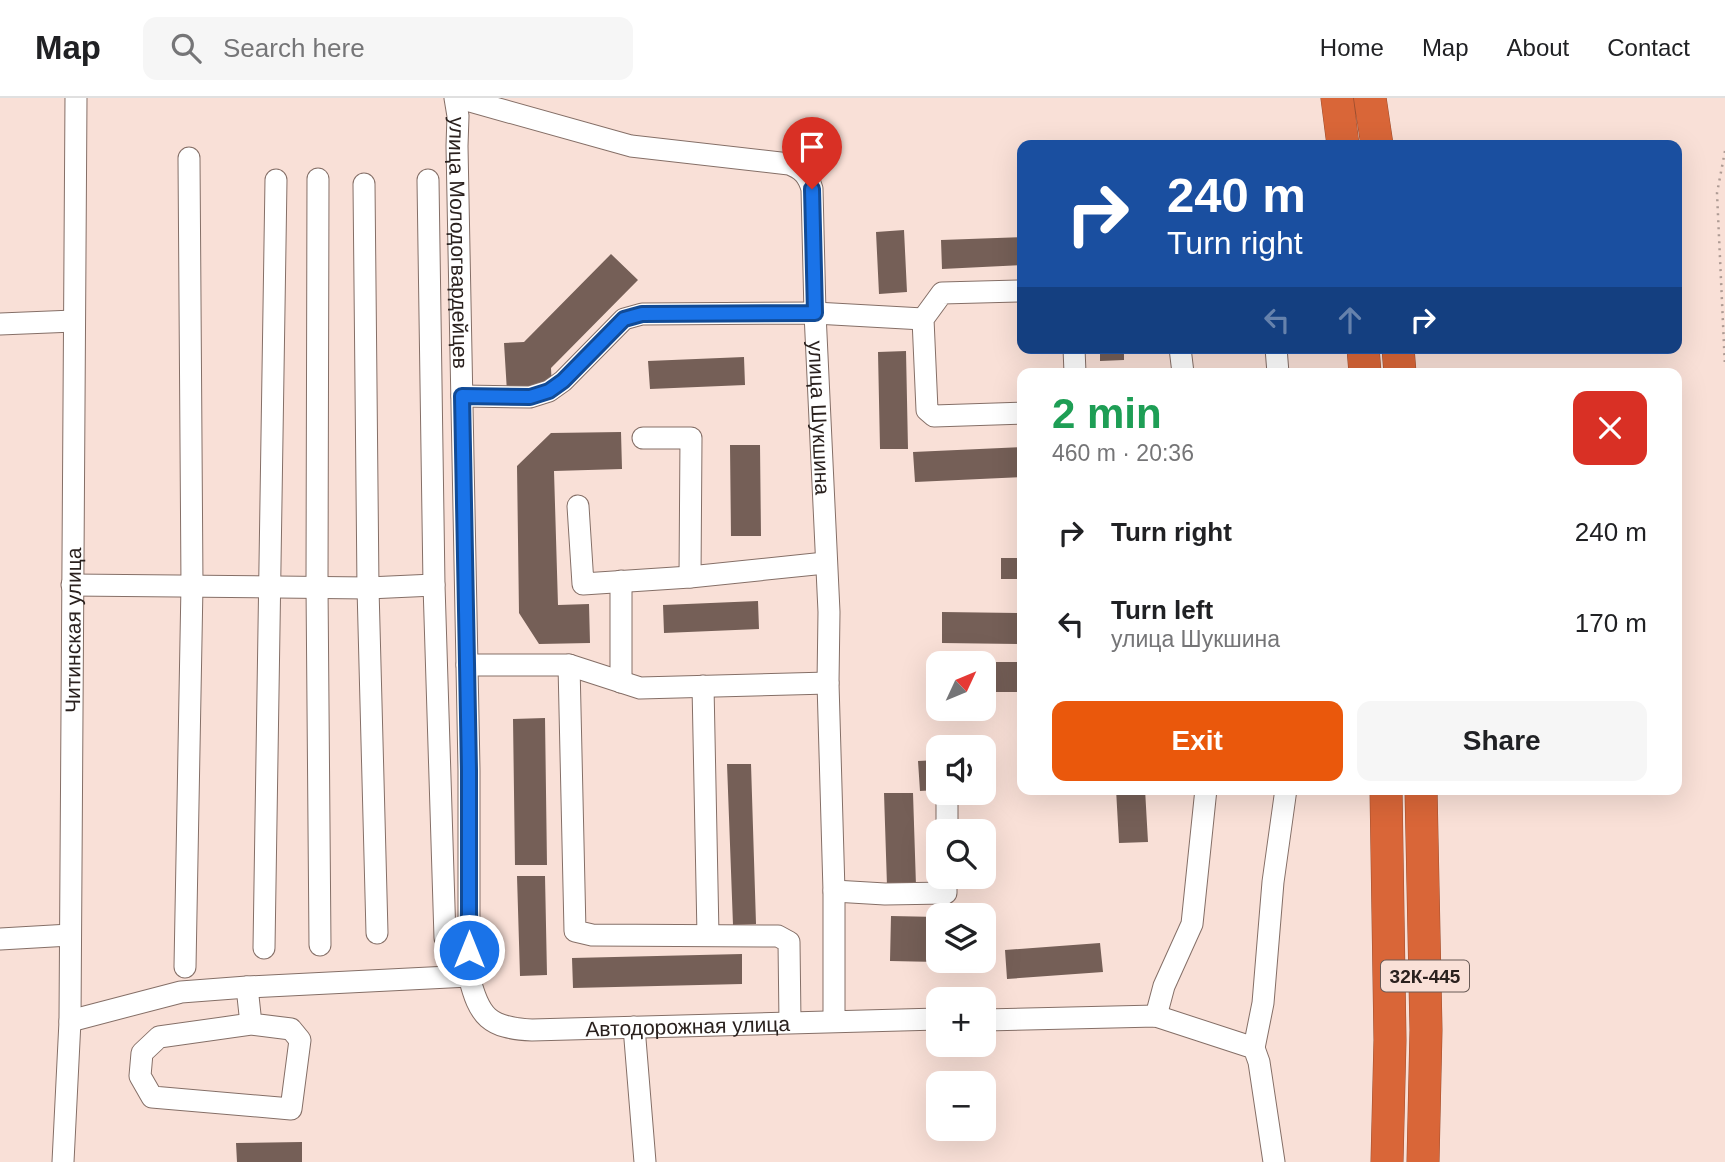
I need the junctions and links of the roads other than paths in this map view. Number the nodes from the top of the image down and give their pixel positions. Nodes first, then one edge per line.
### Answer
1 (76, 98) edge
2 (457, 98) edge
3 (1338, 98) edge
4 (1370, 98) edge
5 (1342, 140) edge
6 (1376, 140) edge
7 (188, 158) dead end
8 (318, 179) dead end
9 (276, 180) dead end
10 (428, 180) dead end
11 (364, 184) dead end
12 (1017, 291) edge
13 (815, 313) junction
14 (923, 319) junction
15 (74, 321) junction
16 (0, 324) edge
17 (462, 396) junction
18 (1017, 414) edge
19 (643, 438) dead end
20 (578, 506) dead end
21 (825, 563) junction
22 (690, 577) junction
23 (621, 582) junction
24 (72, 585) junction
25 (192, 585) junction
26 (434, 585) junction
27 (271, 586) junction
28 (317, 586) junction
29 (368, 588) junction
30 (467, 665) junction
31 (569, 665) junction
32 (621, 682) junction
33 (828, 683) junction
34 (702, 686) junction
35 (1205, 795) edge
36 (1285, 795) edge
37 (1386, 795) edge
38 (1421, 795) edge
39 (946, 889) edge
40 (834, 891) junction
41 (377, 933) dead end
42 (70, 935) junction
43 (708, 935) junction
44 (445, 937) dead end
45 (0, 939) edge
46 (320, 945) dead end
47 (264, 948) dead end
48 (185, 967) dead end
49 (469, 976) junction
50 (247, 987) junction
51 (1156, 1016) junction
52 (926, 1018) edge
53 (834, 1020) junction
54 (996, 1020) edge
55 (70, 1021) junction
56 (790, 1022) junction
57 (251, 1024) junction
58 (634, 1027) junction
59 (1254, 1048) junction
60 (63, 1162) edge
61 (645, 1162) edge
62 (1274, 1162) edge
63 (1387, 1162) edge
64 (1423, 1162) edge

1 - 15 street, Читинская улица
2 - 13 street, улица Шукшина
2 - 17 street, улица Молодогвардейцев
3 - 5 highway
4 - 6 highway
7 - 25 street
8 - 28 street
9 - 27 street
10 - 26 street
11 - 29 street
12 - 14 street
13 - 14 street
13 - 17 street
13 - 21 street, улица Шукшина
14 - 18 street
15 - 16 street
15 - 24 street, Читинская улица
17 - 30 street, улица Молодогвардейцев
19 - 22 street
20 - 23 street
21 - 22 street
21 - 33 street, улица Шукшина
22 - 23 street
23 - 32 street
24 - 25 street
24 - 42 street, Читинская улица
25 - 27 street
25 - 48 street
26 - 29 street
26 - 44 street
27 - 28 street
27 - 47 street
28 - 29 street
28 - 46 street
29 - 41 street
30 - 31 street
30 - 49 street, улица Молодогвардейцев
31 - 32 street
31 - 43 street
32 - 34 street
33 - 34 street
33 - 40 street, улица Шукшина
34 - 43 street
35 - 51 street
36 - 59 street
37 - 63 highway, 32К-445
38 - 64 highway, 32К-445
39 - 40 street
40 - 53 street, улица Шукшина
42 - 45 street
42 - 55 street, Читинская улица
43 - 56 street
49 - 50 street
49 - 58 street, Автодорожная улица
50 - 55 street
50 - 57 street
51 - 54 street
51 - 59 street
52 - 53 street, Автодорожная улица
53 - 56 street, Автодорожная улица
55 - 60 street, Читинская улица
56 - 58 street, Автодорожная улица
57 - 57 street
58 - 61 street
59 - 62 street

